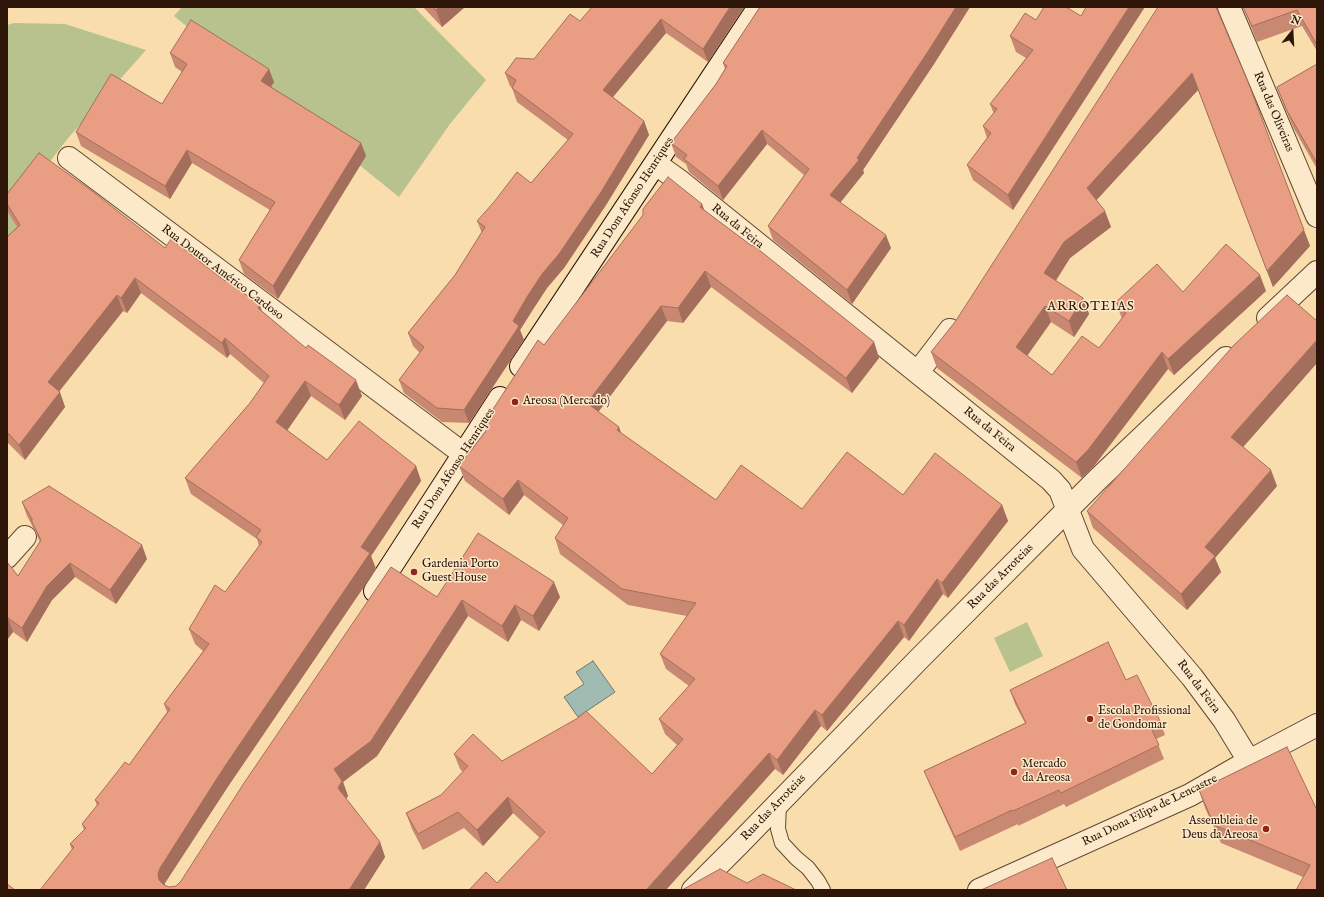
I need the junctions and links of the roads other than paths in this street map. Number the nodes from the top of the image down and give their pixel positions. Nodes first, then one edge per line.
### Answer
1 (759, 7) edge
2 (1229, 7) edge
3 (69, 158) dead end
4 (656, 164) junction
5 (1317, 216) edge
6 (1317, 272) edge
7 (962, 311) edge
8 (918, 372) junction
9 (465, 455) junction
10 (1068, 509) junction
11 (25, 537) dead end
12 (7, 557) edge
13 (363, 610) edge
14 (1317, 725) edge
15 (1249, 761) junction
16 (779, 803) junction
17 (693, 890) edge
18 (823, 890) edge
19 (979, 890) edge

1 - 4 street, Rua Dom Afonso Henriques
2 - 5 street, Rua das Oliveiras
3 - 9 street, Rua Doutor Américo Cardoso
4 - 8 street, Rua da Feira
4 - 9 street, Rua Dom Afonso Henriques
6 - 10 street, Rua das Arroteias
7 - 8 street
8 - 10 street, Rua da Feira
9 - 13 street, Rua Dom Afonso Henriques
10 - 15 street, Rua da Feira
10 - 16 street, Rua das Arroteias
11 - 12 street
14 - 15 street, Rua Dona Filipa de Lencastre
15 - 19 street, Rua Dona Filipa de Lencastre
16 - 17 street, Rua das Arroteias
16 - 18 lane

